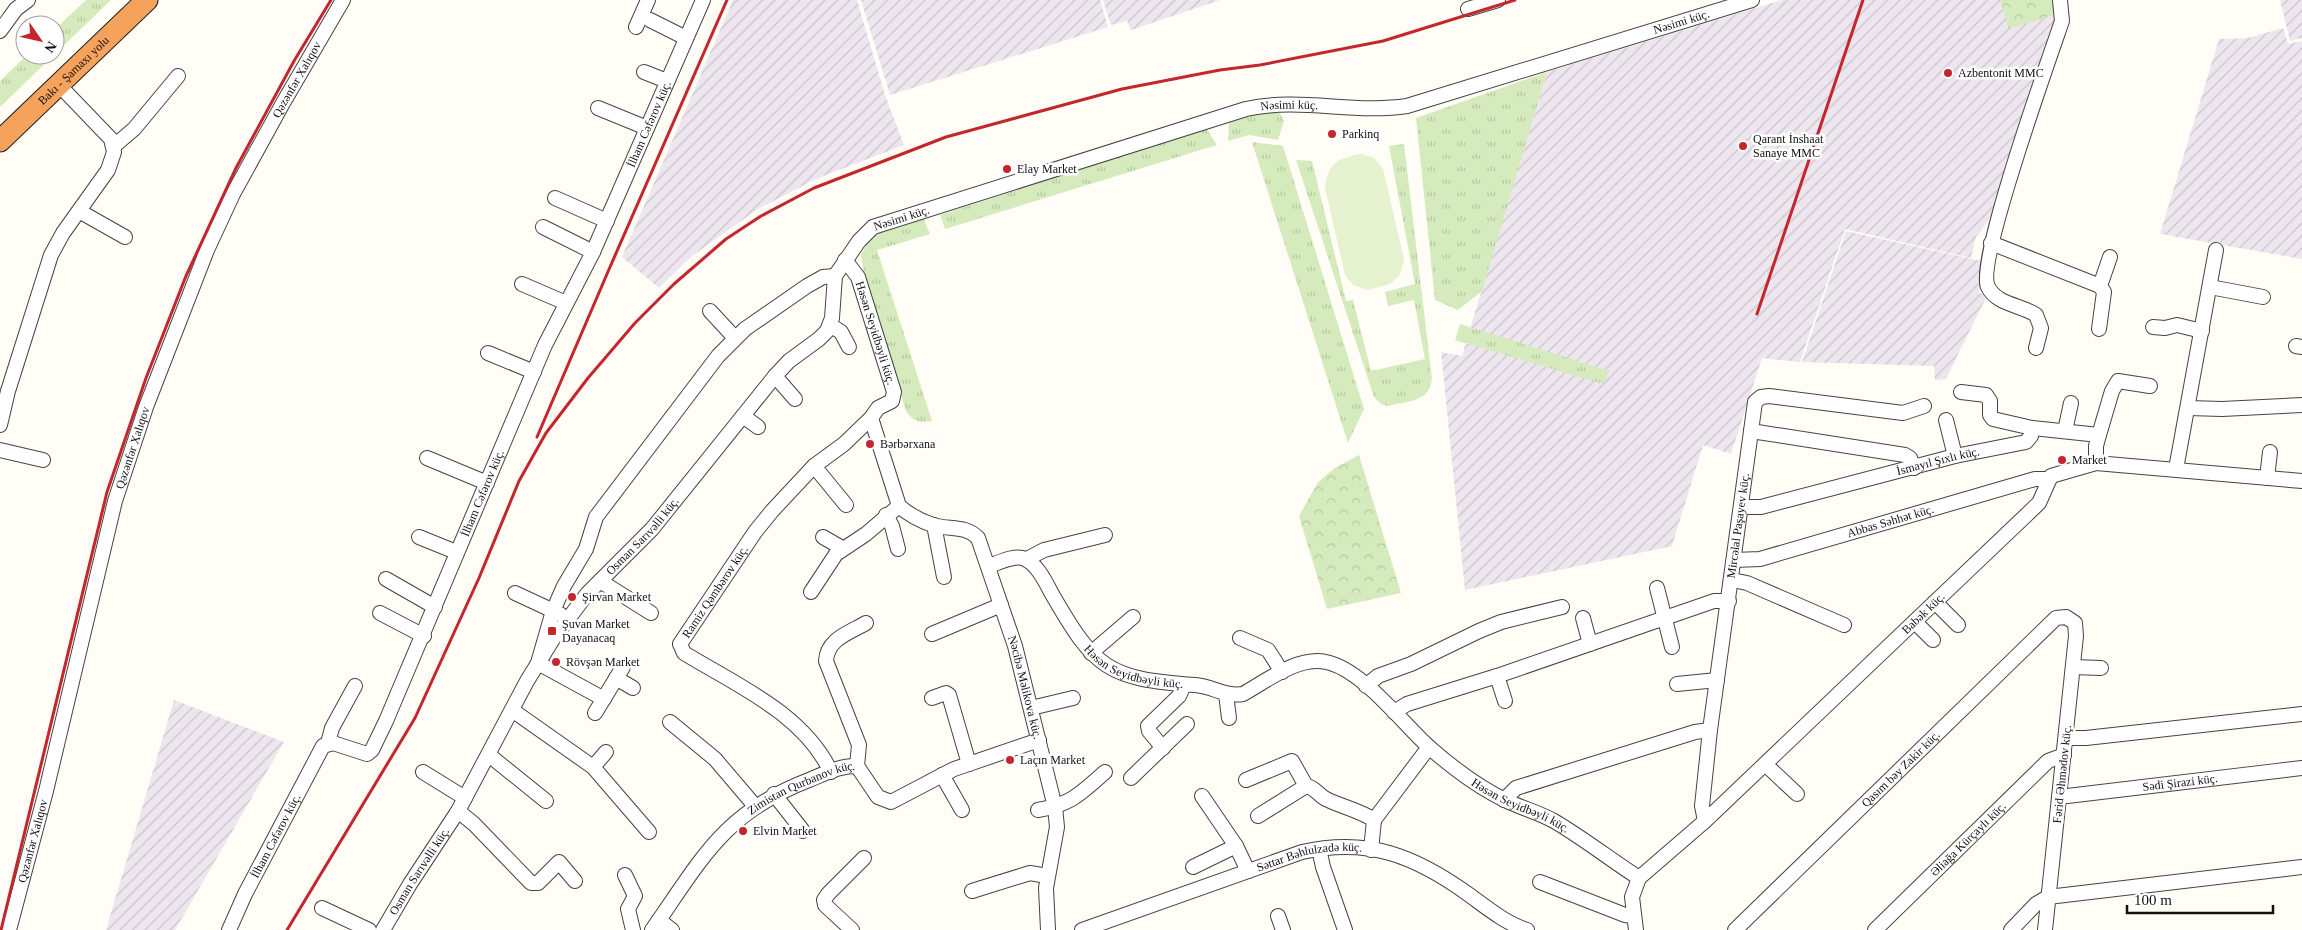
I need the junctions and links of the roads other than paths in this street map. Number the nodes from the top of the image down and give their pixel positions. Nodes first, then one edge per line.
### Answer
1 (28, 0) edge
2 (128, 0) edge
3 (148, 0) edge
4 (343, 0) edge
5 (648, 0) edge
6 (1498, 0) edge
7 (1752, 0) edge
8 (2060, 0) edge
9 (699, 1) edge
10 (1468, 9) dead end
11 (650, 20) dead end
12 (636, 27) dead end
13 (0, 31) edge
14 (686, 38) junction
15 (644, 72) dead end
16 (178, 76) dead end
17 (667, 81) junction
18 (59, 85) junction
19 (598, 108) dead end
20 (0, 124) edge
21 (648, 128) junction
22 (0, 141) edge
23 (114, 146) junction
24 (555, 198) dead end
25 (79, 211) junction
26 (607, 221) junction
27 (543, 227) dead end
28 (125, 237) dead end
29 (1991, 243) junction
30 (2216, 250) dead end
31 (593, 252) junction
32 (2110, 257) dead end
33 (845, 260) junction
34 (835, 276) junction
35 (522, 284) dead end
36 (2100, 286) junction
37 (2210, 287) junction
38 (2263, 297) dead end
39 (566, 304) junction
40 (710, 311) dead end
41 (830, 324) junction
42 (2153, 326) dead end
43 (2099, 329) dead end
44 (2202, 331) junction
45 (735, 338) junction
46 (849, 347) dead end
47 (2036, 348) dead end
48 (488, 353) dead end
49 (534, 372) junction
50 (775, 376) junction
51 (2150, 386) dead end
52 (1961, 392) dead end
53 (795, 398) dead end
54 (2071, 403) dead end
55 (2302, 405) edge
56 (1924, 406) dead end
57 (2188, 408) junction
58 (743, 416) junction
59 (871, 418) junction
60 (1946, 420) dead end
61 (0, 425) edge
62 (758, 427) dead end
63 (2032, 428) junction
64 (1751, 431) junction
65 (2065, 431) junction
66 (2099, 435) junction
67 (0, 450) edge
68 (2270, 452) dead end
69 (1955, 456) junction
70 (426, 458) dead end
71 (43, 460) dead end
72 (2096, 463) junction
73 (814, 466) junction
74 (1914, 468) junction
75 (2176, 469) junction
76 (2267, 478) junction
77 (2048, 479) junction
78 (2302, 481) edge
79 (486, 483) junction
80 (846, 505) dead end
81 (899, 506) junction
82 (1742, 507) junction
83 (886, 515) junction
84 (934, 526) junction
85 (1105, 535) dead end
86 (419, 537) dead end
87 (823, 537) dead end
88 (842, 548) junction
89 (898, 549) dead end
90 (456, 552) junction
91 (1027, 559) junction
92 (1734, 560) junction
93 (989, 566) junction
94 (944, 577) dead end
95 (386, 579) dead end
96 (1732, 580) junction
97 (600, 581) junction
98 (1657, 588) dead end
99 (811, 592) dead end
100 (515, 593) dead end
101 (1729, 601) junction
102 (1935, 602) junction
103 (1001, 605) junction
104 (435, 607) junction
105 (1562, 607) dead end
106 (553, 611) junction
107 (380, 613) dead end
108 (651, 613) dead end
109 (1132, 617) dead end
110 (568, 618) junction
111 (1583, 618) dead end
112 (1664, 618) junction
113 (2070, 619) joint
114 (1915, 622) junction
115 (866, 624) dead end
116 (1844, 625) dead end
117 (1958, 625) dead end
118 (932, 634) dead end
119 (424, 636) junction
120 (1240, 638) dead end
121 (1933, 640) dead end
122 (1590, 644) junction
123 (1672, 647) dead end
124 (1091, 653) junction
125 (538, 663) junction
126 (2073, 667) junction
127 (2101, 668) dead end
128 (1282, 672) junction
129 (1497, 676) junction
130 (1717, 680) junction
131 (1678, 684) dead end
132 (1184, 685) junction
133 (355, 686) dead end
134 (1366, 686) junction
135 (633, 688) dead end
136 (1226, 694) junction
137 (932, 698) dead end
138 (1073, 698) dead end
139 (604, 699) junction
140 (1505, 701) dead end
141 (1031, 708) junction
142 (512, 710) junction
143 (1394, 712) junction
144 (595, 713) dead end
145 (2302, 714) edge
146 (1229, 718) dead end
147 (670, 722) dead end
148 (1187, 724) dead end
149 (1710, 730) junction
150 (2066, 738) junction
151 (1039, 740) junction
152 (328, 743) junction
153 (1429, 747) junction
154 (1163, 748) junction
155 (606, 752) dead end
156 (489, 755) junction
157 (2064, 755) junction
158 (969, 764) junction
159 (1765, 764) junction
160 (857, 766) junction
161 (593, 767) junction
162 (2302, 768) edge
163 (423, 772) dead end
164 (831, 772) junction
165 (1105, 772) dead end
166 (942, 775) junction
167 (1131, 778) dead end
168 (1246, 780) dead end
169 (1306, 786) junction
170 (774, 794) junction
171 (1797, 794) dead end
172 (1202, 796) dead end
173 (2059, 797) junction
174 (465, 798) junction
175 (1504, 800) junction
176 (546, 801) dead end
177 (755, 806) junction
178 (1055, 807) junction
179 (962, 810) dead end
180 (1038, 810) dead end
181 (458, 811) junction
182 (1258, 816) dead end
183 (1374, 820) junction
184 (1705, 821) junction
185 (803, 831) dead end
186 (649, 832) dead end
187 (1236, 846) junction
188 (1319, 848) junction
189 (1371, 850) junction
190 (864, 858) dead end
191 (1192, 867) dead end
192 (2302, 867) edge
193 (1248, 871) junction
194 (625, 874) dead end
195 (1047, 876) junction
196 (1639, 878) junction
197 (576, 881) dead end
198 (1540, 882) dead end
199 (972, 891) dead end
200 (2048, 897) junction
201 (322, 908) dead end
202 (1278, 916) dead end
203 (1635, 923) edge
204 (656, 925) edge
205 (1510, 927) edge
206 (9, 930) edge
207 (229, 930) edge
208 (369, 930) edge
209 (383, 930) edge
210 (633, 930) edge
211 (672, 930) edge
212 (852, 930) edge
213 (1048, 930) edge
214 (1082, 930) edge
215 (1283, 930) edge
216 (1345, 930) edge
217 (1526, 930) edge
218 (1735, 930) edge
219 (1875, 930) edge
220 (2011, 930) edge
221 (2045, 930) edge

1 - 13 street
2 - 20 highway, Bakı - Şamaxı yolu
3 - 18 highway, Bakı - Şamaxı yolu
4 - 206 street, Qəzənfər Xalıqov
5 - 12 street
6 - 10 street
7 - 33 street, Nəsimi küç.
8 - 29 street
9 - 14 street, İlham Cəfərov küç.
11 - 14 street
14 - 17 street, İlham Cəfərov küç.
15 - 17 street
16 - 23 street
17 - 21 street, İlham Cəfərov küç.
18 - 22 highway, Bakı - Şamaxı yolu
18 - 23 street
19 - 21 street
21 - 26 street, İlham Cəfərov küç.
23 - 25 street
24 - 26 street
25 - 28 street
25 - 61 street
26 - 31 street, İlham Cəfərov küç.
27 - 31 street
29 - 36 street
29 - 47 street
30 - 37 street
31 - 39 street, İlham Cəfərov küç.
32 - 36 street
33 - 34 street
33 - 59 street, Həsən Seyidbəyli küç.
34 - 41 street
34 - 45 street, Həsən Seyidbəyli küç.
35 - 39 street
36 - 43 street
37 - 38 street
37 - 44 street
39 - 49 street, İlham Cəfərov küç.
40 - 45 street
41 - 46 street
41 - 50 street, Osman Sarıvəlli küç.
42 - 44 street
44 - 57 street
45 - 106 street, Həsən Seyidbəyli küç.
48 - 49 street
49 - 79 street, İlham Cəfərov küç.
50 - 53 street
50 - 58 street, Osman Sarıvəlli küç.
51 - 66 street
52 - 63 street
54 - 65 street
55 - 57 street
56 - 64 street, Mircəlal Paşayev küç.
57 - 75 street
58 - 62 street
58 - 97 street, Osman Sarıvəlli küç.
59 - 73 street, Ramiz Qəmbərov küç.
59 - 81 street
60 - 69 street
63 - 65 street
63 - 69 street, İsmayıl Şıxlı küç.
64 - 74 street
64 - 82 street, Mircəlal Paşayev küç.
65 - 66 street
66 - 72 street
67 - 71 street
68 - 76 street
69 - 74 street, İsmayıl Şıxlı küç.
70 - 79 street
72 - 75 street
72 - 77 street
73 - 80 street
73 - 164 street, Ramiz Qəmbərov küç.
74 - 82 street, İsmayıl Şıxlı küç.
75 - 76 street
76 - 78 street
77 - 92 street, Abbas Səhhət küç.
77 - 102 street, Babək küç.
79 - 90 street, İlham Cəfərov küç.
81 - 83 street
81 - 84 street
82 - 92 street, Mircəlal Paşayev küç.
83 - 88 street
83 - 89 street
84 - 93 street
84 - 94 street
85 - 91 street
86 - 90 street
87 - 88 street
88 - 99 street
90 - 104 street, İlham Cəfərov küç.
91 - 93 street
91 - 124 street, Həsən Seyidbəyli küç.
92 - 96 street, Mircəlal Paşayev küç.
93 - 103 street, Nəcibə Məlikova küç.
95 - 104 street
96 - 101 street, Mircəlal Paşayev küç.
96 - 116 street
97 - 108 street
97 - 110 street, Osman Sarıvəlli küç.
98 - 112 street
100 - 106 street
101 - 112 street
101 - 130 street, Mircəlal Paşayev küç.
102 - 114 street, Babək küç.
102 - 117 street
103 - 118 street
103 - 141 street, Nəcibə Məlikova küç.
104 - 119 street, İlham Cəfərov küç.
105 - 134 street
106 - 110 street
106 - 125 street, Həsən Seyidbəyli küç.
107 - 119 street
109 - 124 street
110 - 125 street, Osman Sarıvəlli küç.
111 - 122 street
112 - 122 street
112 - 123 street
113 - 126 street, Fərid Əhmədov küç.
113 - 218 street, Qasım bəy Zakir küç.
114 - 121 street
114 - 159 street, Babək küç.
115 - 160 street
119 - 152 street, İlham Cəfərov küç.
120 - 128 street
122 - 129 street
124 - 132 street, Həsən Seyidbəyli küç.
125 - 139 street
125 - 142 street, Osman Sarıvəlli küç.
126 - 127 street
126 - 150 street, Fərid Əhmədov küç.
128 - 134 street, Həsən Seyidbəyli küç.
128 - 136 street, Həsən Seyidbəyli küç.
129 - 140 street
129 - 143 street
130 - 131 street
130 - 149 street, Mircəlal Paşayev küç.
132 - 136 street, Həsən Seyidbəyli küç.
132 - 154 street
133 - 152 street
134 - 143 street, Həsən Seyidbəyli küç.
135 - 139 street
136 - 146 street
137 - 158 street
138 - 141 street
139 - 144 street
141 - 151 street, Nəcibə Məlikova küç.
142 - 156 street, Osman Sarıvəlli küç.
142 - 161 street
143 - 153 street, Həsən Seyidbəyli küç.
145 - 150 street
147 - 177 street
148 - 154 street
149 - 175 street
149 - 184 street, Mircəlal Paşayev küç.
150 - 157 street, Fərid Əhmədov küç.
151 - 158 street, Zimistan Qurbanov küç.
151 - 178 street, Nəcibə Məlikova küç.
152 - 207 street, İlham Cəfərov küç.
153 - 175 street, Həsən Seyidbəyli küç.
153 - 183 street
154 - 167 street
155 - 161 street
156 - 174 street, Osman Sarıvəlli küç.
156 - 176 street
157 - 173 street, Fərid Əhmədov küç.
157 - 219 street, Əliağa Kürçaylı küç.
158 - 166 street, Zimistan Qurbanov küç.
159 - 171 street
159 - 184 street, Babək küç.
160 - 164 street, Zimistan Qurbanov küç.
160 - 166 street, Zimistan Qurbanov küç.
161 - 186 street
162 - 173 street, Sədi Şirazi küç.
163 - 174 street
164 - 170 street, Zimistan Qurbanov küç.
165 - 178 street
166 - 179 street
168 - 169 street
169 - 182 street
169 - 183 street
170 - 177 street, Zimistan Qurbanov küç.
170 - 185 street
172 - 187 street
173 - 200 street, Fərid Əhmədov küç.
174 - 181 street, Osman Sarıvəlli küç.
175 - 196 street, Həsən Seyidbəyli küç.
177 - 204 street, Zimistan Qurbanov küç.
178 - 180 street
178 - 195 street, Nəcibə Məlikova küç.
181 - 197 street
181 - 209 street, Osman Sarıvəlli küç.
183 - 189 street
184 - 196 street, Babək küç.
187 - 191 street
187 - 193 street
188 - 189 street, Səttar Bəhlulzadə küç.
188 - 193 street, Səttar Bəhlulzadə küç.
188 - 216 street
189 - 205 street, Səttar Bəhlulzadə küç.
190 - 212 street
192 - 200 street
193 - 214 street, Səttar Bəhlulzadə küç.
194 - 210 street
195 - 199 street
195 - 213 street, Nəcibə Məlikova küç.
196 - 203 street
198 - 203 street
200 - 220 street
200 - 221 street, Fərid Əhmədov küç.
201 - 208 street
202 - 215 street
204 - 211 street
205 - 217 street, Səttar Bəhlulzadə küç.

